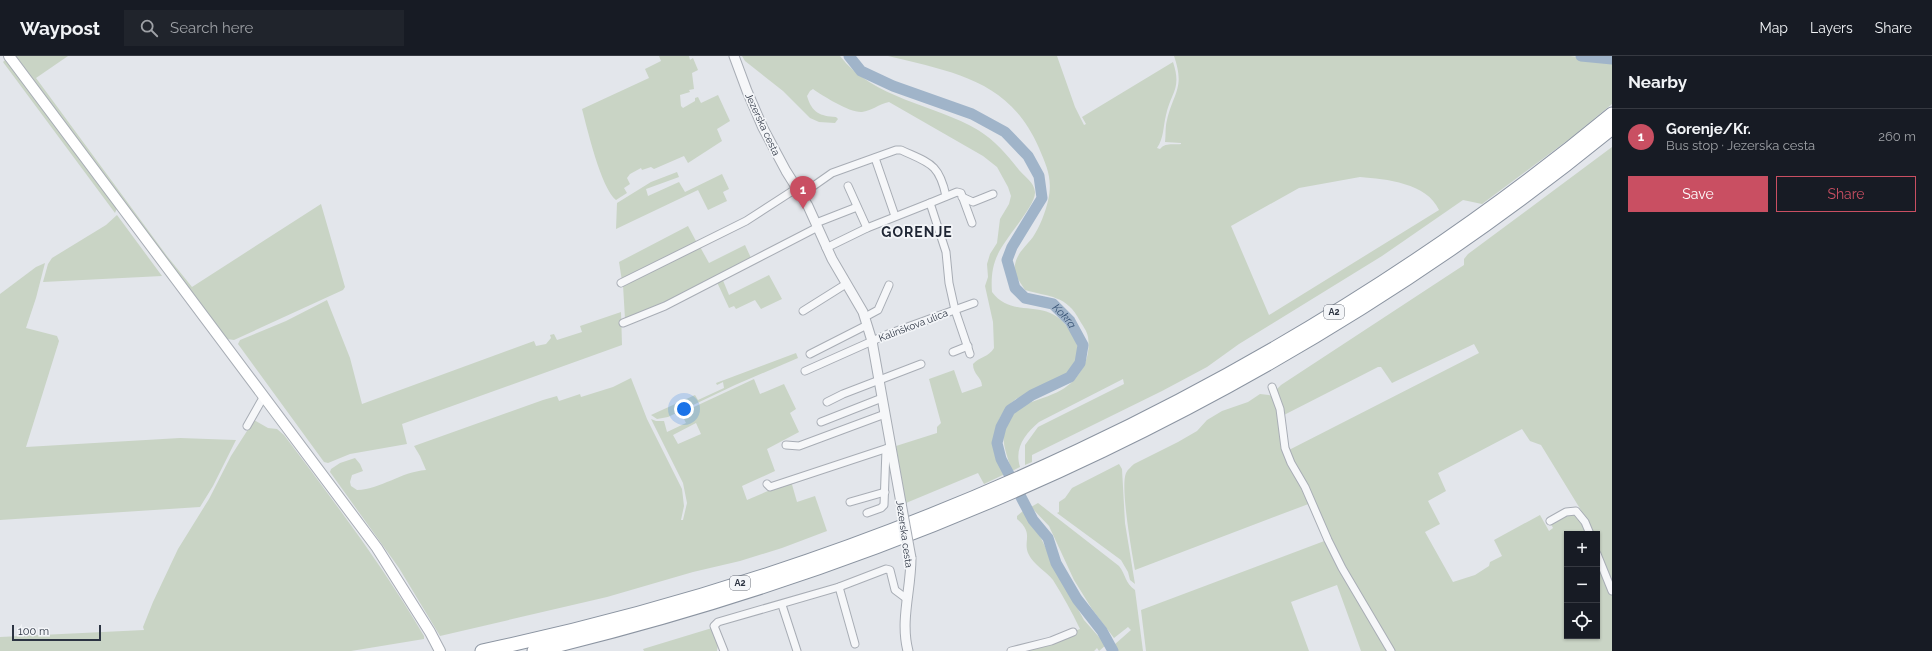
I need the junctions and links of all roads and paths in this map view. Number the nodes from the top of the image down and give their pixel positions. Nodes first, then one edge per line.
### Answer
1 (9, 56) edge
2 (734, 56) edge
3 (1612, 114) edge
4 (1612, 128) edge
5 (875, 158) junction
6 (848, 186) dead end
7 (800, 191) junction
8 (993, 194) dead end
9 (946, 196) junction
10 (962, 197) junction
11 (930, 203) junction
12 (857, 208) junction
13 (895, 216) junction
14 (972, 223) dead end
15 (817, 225) junction
16 (866, 228) junction
17 (826, 248) junction
18 (621, 283) dead end
19 (846, 284) junction
20 (889, 285) dead end
21 (974, 304) dead end
22 (955, 310) junction
23 (803, 311) dead end
24 (866, 321) junction
25 (623, 323) dead end
26 (872, 341) junction
27 (953, 352) dead end
28 (810, 354) dead end
29 (921, 364) dead end
30 (805, 371) dead end
31 (878, 380) junction
32 (1272, 387) dead end
33 (264, 396) junction
34 (882, 398) junction
35 (827, 402) dead end
36 (885, 414) junction
37 (821, 422) dead end
38 (247, 426) dead end
39 (786, 445) dead end
40 (889, 448) junction
41 (1034, 476) junction
42 (767, 484) dead end
43 (885, 492) junction
44 (992, 494) junction
45 (850, 502) dead end
46 (867, 513) dead end
47 (1550, 521) dead end
48 (1589, 531) edge
49 (1600, 561) edge
50 (839, 587) junction
51 (1612, 591) edge
52 (907, 599) junction
53 (782, 605) junction
54 (1072, 632) dead end
55 (855, 644) dead end
56 (440, 651) edge
57 (482, 651) edge
58 (534, 651) edge
59 (724, 651) edge
60 (798, 651) edge
61 (908, 651) edge
62 (1011, 651) edge
63 (1392, 651) edge

1 - 33 main road
2 - 7 street, Jezerska cesta
3 - 41 highway, A2
4 - 41 highway, A2
5 - 7 street
5 - 9 street
5 - 13 street
6 - 12 street
7 - 15 street, Jezerska cesta
7 - 18 street
8 - 10 street
9 - 10 street
9 - 11 street
10 - 14 street
11 - 13 street
11 - 22 street, Kalinškova ulica
12 - 15 street
12 - 16 street
13 - 16 street
15 - 17 street, Jezerska cesta
15 - 25 street
16 - 17 street
17 - 19 street, Jezerska cesta
19 - 23 street
19 - 24 street, Jezerska cesta
20 - 24 street
21 - 22 street, Kalinškova ulica
22 - 26 street, Kalinškova ulica
22 - 27 street, Kalinškova ulica
24 - 26 street, Jezerska cesta
24 - 28 street
26 - 30 street
26 - 31 street, Jezerska cesta
29 - 31 street
31 - 34 street, Jezerska cesta
31 - 35 street
32 - 63 street
33 - 38 street
33 - 56 main road
34 - 36 street, Jezerska cesta
34 - 37 street
36 - 39 street
36 - 40 street, Jezerska cesta
40 - 42 street
40 - 43 street
40 - 52 street, Jezerska cesta, bridge
41 - 44 highway, A2
43 - 45 street, Jezerska cesta
43 - 46 street
44 - 57 highway, A2
44 - 58 highway, A2
47 - 48 street
49 - 51 street
50 - 52 street
50 - 53 street
50 - 55 street
52 - 61 street, Jezerska cesta
53 - 59 street
53 - 60 street
54 - 62 street

